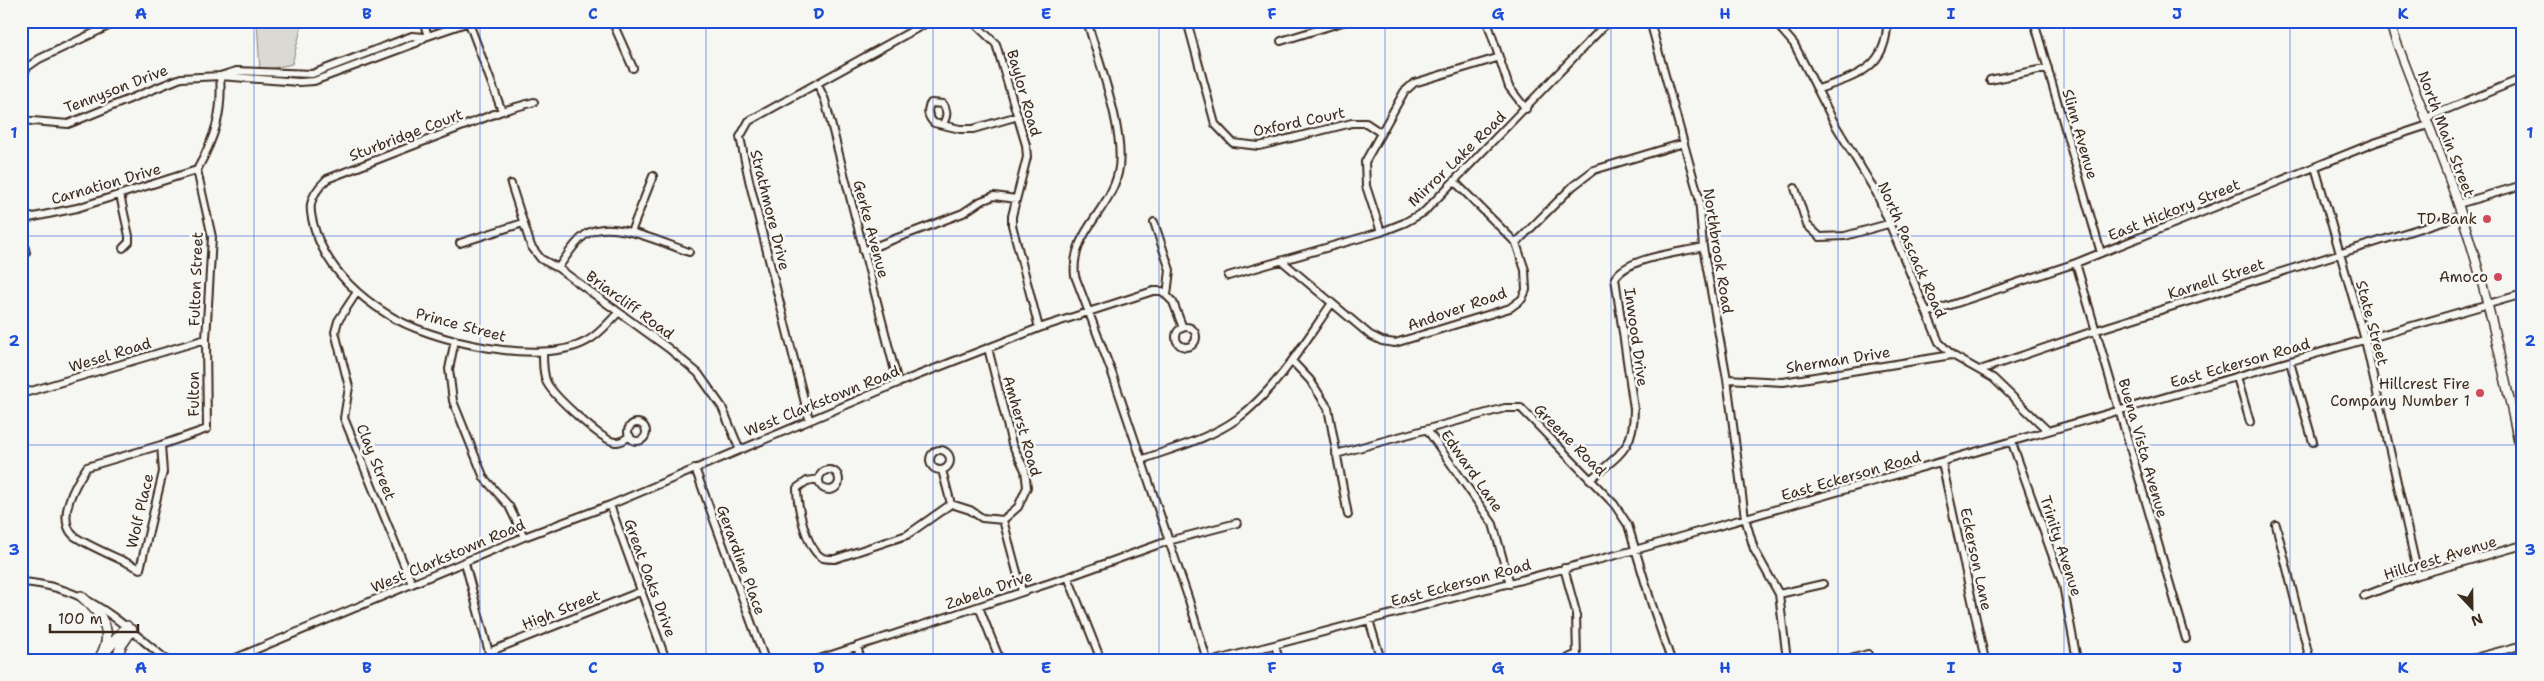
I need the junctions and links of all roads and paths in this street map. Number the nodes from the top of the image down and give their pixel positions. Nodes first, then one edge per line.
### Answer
1 (119, 21) edge
2 (422, 21) edge
3 (612, 21) edge
4 (930, 21) edge
5 (972, 21) edge
6 (1087, 21) edge
7 (1187, 21) edge
8 (1346, 21) edge
9 (1487, 21) edge
10 (1612, 21) edge
11 (1650, 21) edge
12 (1774, 21) edge
13 (1887, 21) edge
14 (2034, 21) edge
15 (2389, 21) edge
16 (471, 22) edge
17 (426, 36) junction
18 (1281, 41) dead end
19 (1498, 58) junction
20 (633, 68) dead end
21 (2048, 68) junction
22 (220, 76) junction
23 (2523, 78) edge
24 (1990, 80) dead end
25 (816, 83) junction
26 (21, 87) edge
27 (1818, 89) junction
28 (21, 94) edge
29 (534, 102) dead end
30 (1526, 109) junction
31 (502, 111) junction
32 (1018, 116) junction
33 (22, 119) edge
34 (2427, 122) junction
35 (943, 124) dead end
36 (1381, 132) junction
37 (1684, 143) junction
38 (2315, 167) junction
39 (197, 170) junction
40 (653, 176) dead end
41 (1454, 181) junction
42 (511, 184) dead end
43 (2523, 185) edge
44 (1795, 188) dead end
45 (120, 195) junction
46 (1016, 199) junction
47 (2458, 204) junction
48 (310, 214) joint
49 (2462, 215) junction
50 (1154, 222) dead end
51 (523, 223) junction
52 (1888, 224) junction
53 (631, 232) junction
54 (1381, 232) junction
55 (460, 243) dead end
56 (1516, 243) junction
57 (1703, 247) junction
58 (123, 248) dead end
59 (863, 251) junction
60 (688, 252) dead end
61 (2339, 252) junction
62 (26, 253) dead end
63 (2101, 253) junction
64 (1282, 261) junction
65 (2076, 263) junction
66 (558, 268) junction
67 (1228, 276) dead end
68 (357, 292) junction
69 (2523, 294) edge
70 (1167, 295) junction
71 (1332, 303) junction
72 (2489, 304) junction
73 (618, 313) junction
74 (1088, 313) junction
75 (1927, 313) junction
76 (1039, 328) junction
77 (1182, 328) dead end
78 (2094, 331) junction
79 (206, 339) junction
80 (454, 340) junction
81 (2365, 340) junction
82 (988, 348) junction
83 (543, 352) junction
84 (1952, 355) junction
85 (1292, 361) junction
86 (2290, 362) junction
87 (1980, 370) junction
88 (2237, 377) junction
89 (1727, 379) junction
90 (898, 383) junction
91 (21, 394) edge
92 (2120, 410) junction
93 (809, 419) junction
94 (2250, 422) dead end
95 (1428, 431) junction
96 (2048, 431) junction
97 (630, 436) dead end
98 (2313, 442) dead end
99 (2012, 443) junction
100 (161, 445) junction
101 (739, 448) junction
102 (1336, 454) junction
103 (1141, 460) junction
104 (2523, 462) edge
105 (1942, 463) junction
106 (695, 468) junction
107 (942, 470) dead end
108 (819, 479) dead end
109 (1591, 479) junction
110 (951, 504) junction
111 (610, 505) junction
112 (1348, 515) dead end
113 (1745, 518) junction
114 (1003, 520) junction
115 (1237, 523) dead end
116 (2276, 525) dead end
117 (524, 537) junction
118 (1168, 541) junction
119 (2523, 546) edge
120 (1635, 550) junction
121 (465, 563) junction
122 (1564, 568) junction
123 (2418, 575) junction
124 (1068, 577) junction
125 (21, 582) edge
126 (412, 584) junction
127 (1510, 584) junction
128 (1823, 584) dead end
129 (642, 591) junction
130 (1022, 591) junction
131 (1779, 594) junction
132 (82, 596) junction
133 (2364, 596) dead end
134 (979, 607) junction
135 (1369, 620) junction
136 (129, 628) junction
137 (2186, 640) dead end
138 (1274, 645) junction
139 (2523, 645) edge
140 (857, 646) junction
141 (489, 652) junction
142 (1868, 654) dead end
143 (1577, 657) edge
144 (99, 659) edge
145 (116, 660) edge
146 (167, 660) edge
147 (231, 660) edge
148 (491, 660) edge
149 (666, 660) edge
150 (765, 660) edge
151 (816, 660) edge
152 (861, 660) edge
153 (1000, 660) edge
154 (1100, 660) edge
155 (1206, 660) edge
156 (1217, 660) edge
157 (1279, 660) edge
158 (1381, 660) edge
159 (1564, 660) edge
160 (1671, 660) edge
161 (1787, 660) edge
162 (1847, 660) edge
163 (1985, 660) edge
164 (2077, 660) edge
165 (2310, 660) edge
166 (2467, 660) edge

1 - 26 street
2 - 17 street
3 - 20 street
4 - 25 street, Strathmore Drive
5 - 32 street, Baylor Road
6 - 74 street
7 - 36 street, Oxford Court
8 - 18 street
9 - 19 street
10 - 30 street, Mirror Lake Road
11 - 37 street, Northbrook Road
12 - 27 street, North Pascack Road
13 - 27 street
14 - 21 street, Slinn Avenue
15 - 34 main road, North Main Street
16 - 17 street, Tennyson Drive
16 - 31 street
17 - 22 street, Tennyson Drive
19 - 30 street
19 - 36 street
21 - 24 street
21 - 63 street, Slinn Avenue
22 - 33 street, Tennyson Drive
22 - 39 street
23 - 34 street, East Hickory Street
25 - 59 street, Gerke Avenue
25 - 93 street, Strathmore Drive
27 - 52 street, North Pascack Road
28 - 33 street
29 - 31 street, Sturbridge Court
30 - 41 street, Mirror Lake Road
31 - 48 street, Sturbridge Court
32 - 35 street
32 - 46 street, Baylor Road
34 - 38 street, East Hickory Street
34 - 47 main road, North Main Street
36 - 54 street
37 - 56 street
37 - 57 street, Northbrook Road
38 - 61 street, State Street
38 - 63 street, East Hickory Street
39 - 45 street, Carnation Drive
39 - 79 street, Fulton Street
40 - 53 street
41 - 54 street, Mirror Lake Road
41 - 56 street, Andover Road
42 - 51 street, Briarcliff Road
43 - 47 street
44 - 52 street
45 - 58 street
45 - 62 street, Carnation Drive
46 - 59 street
46 - 76 street, Baylor Road
47 - 49 main road, North Main Street
48 - 68 street, Prince Street
49 - 61 street, Karnell Street
49 - 72 main road, North Main Street
50 - 70 street
51 - 55 street
51 - 66 street, Briarcliff Road
52 - 75 street, North Pascack Road
53 - 60 street
53 - 66 street
54 - 64 street, Mirror Lake Road
56 - 71 street, Andover Road
57 - 89 street, Northbrook Road
57 - 109 street, Inwood Drive
59 - 90 street, Gerke Avenue
61 - 78 street, Karnell Street
61 - 81 street, State Street
63 - 65 street, East Hickory Street
64 - 67 street, Mirror Lake Road
64 - 71 street, Andover Road
65 - 75 street, East Hickory Street
65 - 78 street, Buena Vista Avenue
66 - 73 street, Briarcliff Road
68 - 80 street, Prince Street
68 - 126 street, Clay Street
69 - 72 street, East Eckerson Road
70 - 74 street, West Clarkstown Road
70 - 77 street
71 - 85 street
72 - 81 street, East Eckerson Road
72 - 104 main road, North Main Street
73 - 83 street, Prince Street
73 - 101 street, Briarcliff Road
74 - 76 street, West Clarkstown Road
74 - 103 street
75 - 84 street, North Pascack Road
76 - 82 street, West Clarkstown Road
78 - 87 street, Karnell Street
78 - 92 street, Buena Vista Avenue
79 - 91 street, Wesel Road
79 - 100 street, Fulton
80 - 83 street, Prince Street
80 - 117 street
81 - 86 street, East Eckerson Road
81 - 123 street, State Street
82 - 90 street, West Clarkstown Road
82 - 114 street, Amherst Road
83 - 97 street
84 - 87 street, North Pascack Road
84 - 89 street, Sherman Drive
85 - 102 street
85 - 103 street
86 - 88 street, East Eckerson Road
86 - 98 street
87 - 96 street, North Pascack Road
88 - 92 street, East Eckerson Road
88 - 94 street
89 - 113 street, Northbrook Road
90 - 93 street, West Clarkstown Road
92 - 96 street, East Eckerson Road
92 - 137 street, Buena Vista Avenue
93 - 101 street, West Clarkstown Road
95 - 102 street, Greene Road
95 - 109 street, Greene Road
95 - 127 street, Edward Lane
96 - 99 street, East Eckerson Road
99 - 105 street, East Eckerson Road
99 - 164 street, Trinity Avenue
100 - 100 street, Wolf Place
101 - 106 street, West Clarkstown Road
102 - 112 street
103 - 118 street
105 - 113 street, East Eckerson Road
105 - 163 street, Eckerson Lane
106 - 111 street, West Clarkstown Road
106 - 150 street, Gerardine Place
107 - 110 street
108 - 110 street
109 - 120 street, Greene Road
110 - 114 street
111 - 117 street, West Clarkstown Road
111 - 129 street, Great Oaks Drive
113 - 120 street, East Eckerson Road
113 - 131 street, Northbrook Road
114 - 130 street
115 - 118 street, Zabela Drive
116 - 165 street
117 - 121 street, West Clarkstown Road
118 - 124 street, Zabela Drive
118 - 155 street
119 - 123 street, Hillcrest Avenue
120 - 122 street, East Eckerson Road
120 - 160 street, Greene Road
121 - 126 street, West Clarkstown Road
121 - 141 street
122 - 127 street, East Eckerson Road
122 - 143 street
123 - 133 street, Hillcrest Avenue
124 - 130 street, Zabela Drive
124 - 154 street
125 - 132 street
126 - 147 street, West Clarkstown Road
127 - 135 street, East Eckerson Road
128 - 131 street
129 - 141 street, High Street
129 - 149 street, Great Oaks Drive
130 - 134 street, Zabela Drive
131 - 161 street
132 - 136 street
132 - 144 highway
134 - 140 street, Zabela Drive
134 - 153 street
135 - 138 street, East Eckerson Road
135 - 158 street
136 - 144 highway
136 - 145 highway
136 - 146 street
138 - 156 street, East Eckerson Road
138 - 157 street
139 - 166 street
140 - 151 street, Zabela Drive
140 - 152 street
141 - 148 street
142 - 162 street
143 - 159 street

